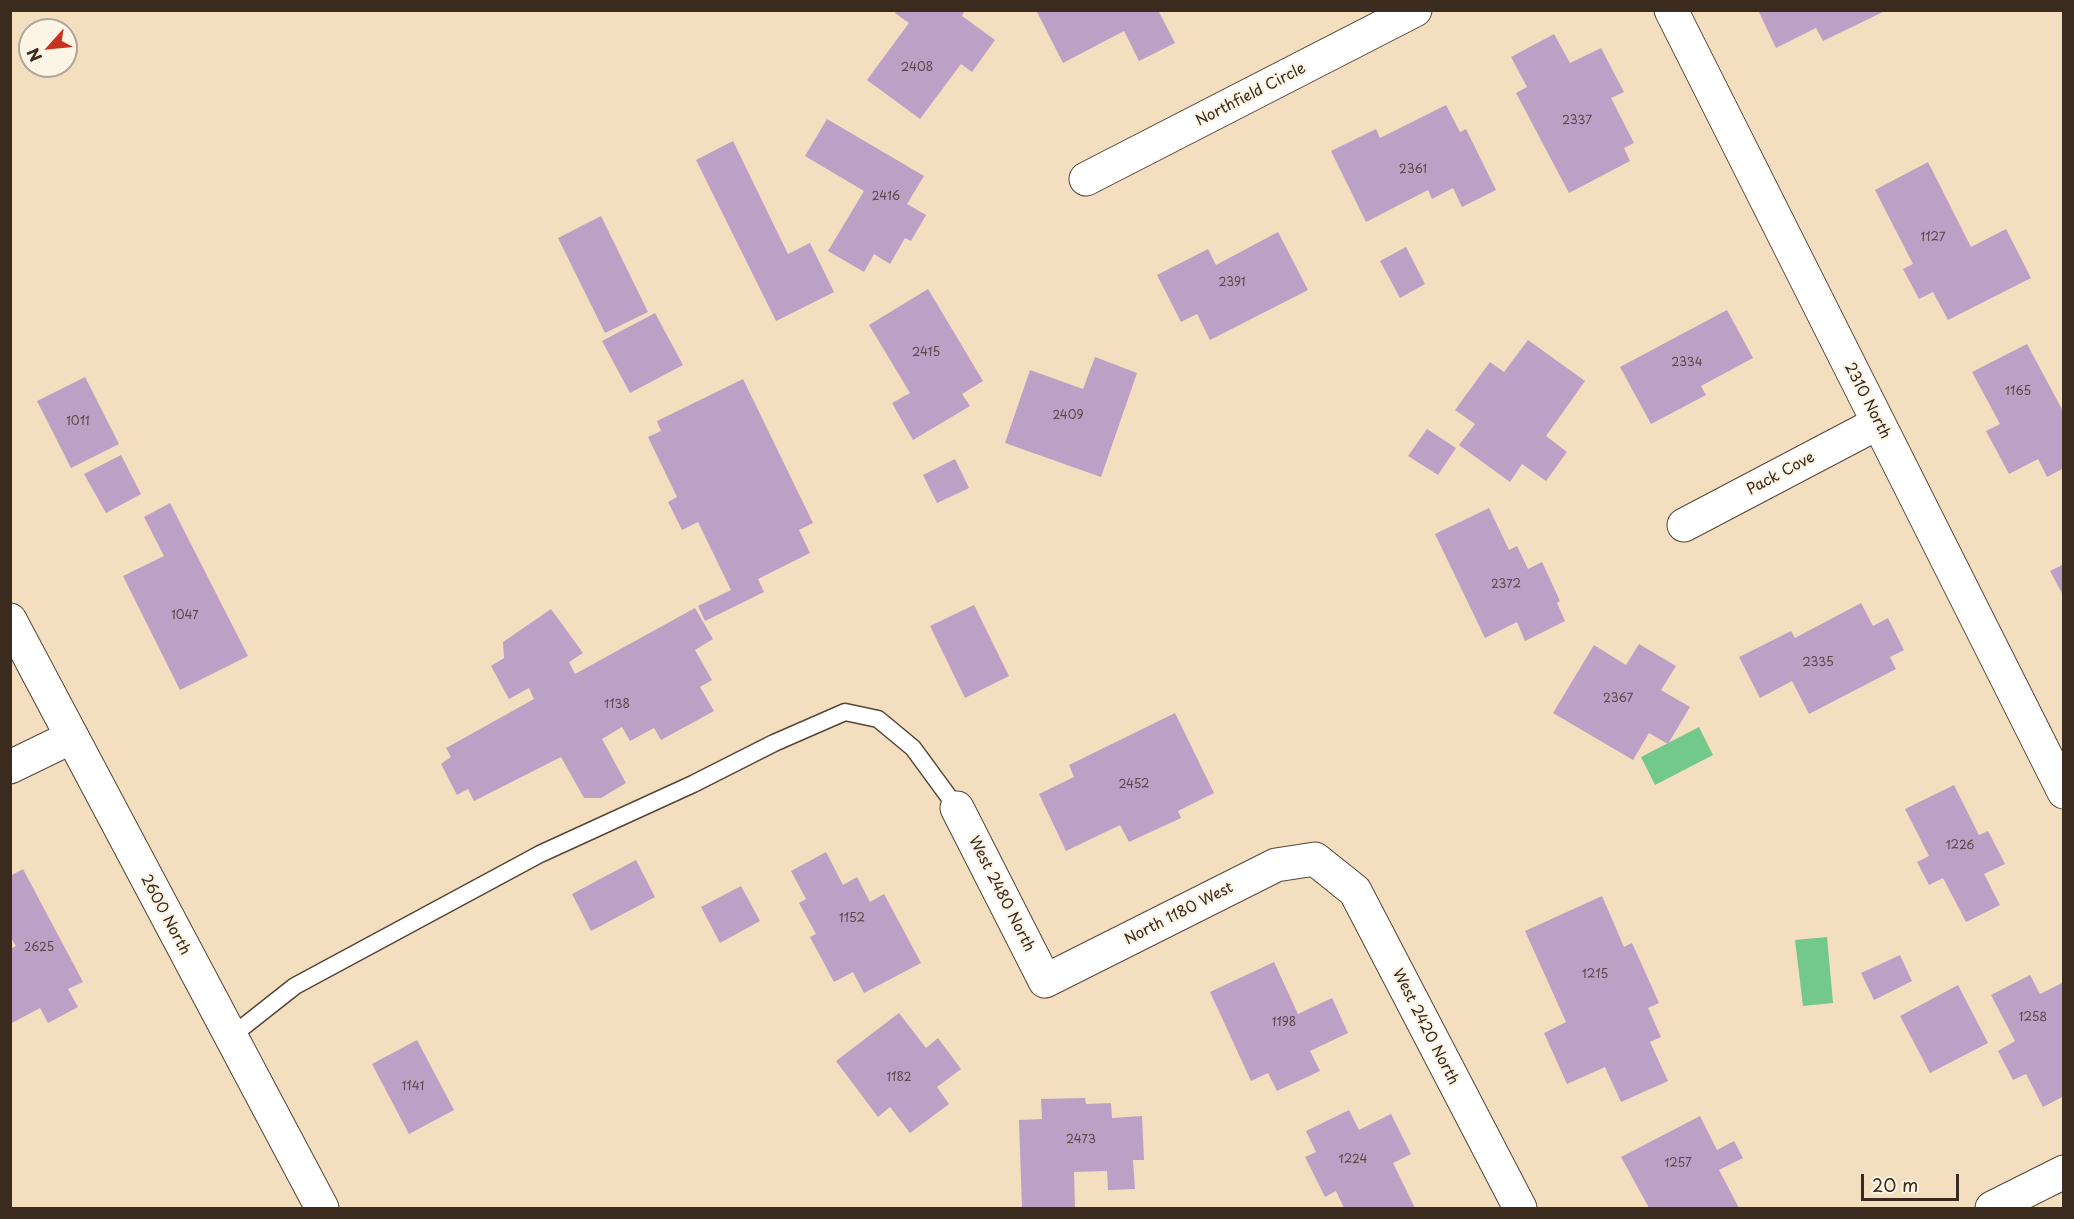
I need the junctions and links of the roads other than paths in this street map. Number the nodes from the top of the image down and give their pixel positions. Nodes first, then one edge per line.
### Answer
1 (1415, 10) edge
2 (1671, 10) edge
3 (1086, 179) dead end
4 (1878, 423) junction
5 (1684, 525) dead end
6 (10, 620) edge
7 (72, 737) junction
8 (10, 767) edge
9 (2064, 792) edge
10 (957, 808) joint
11 (1315, 859) joint
12 (1045, 981) joint
13 (230, 1038) junction
14 (2064, 1172) edge
15 (322, 1209) edge
16 (1520, 1209) edge
17 (1992, 1209) edge

1 - 3 street, Northfield Circle
2 - 4 street, 2310 North
4 - 5 street, Pack Cove
4 - 9 street, 2310 North
6 - 7 street, 2600 North
7 - 8 street
7 - 13 street, 2600 North
10 - 12 street, West 2480 North
10 - 13 lane
11 - 12 street, North 1180 West
11 - 16 street, West 2420 North
13 - 15 street, 2600 North
14 - 17 street

